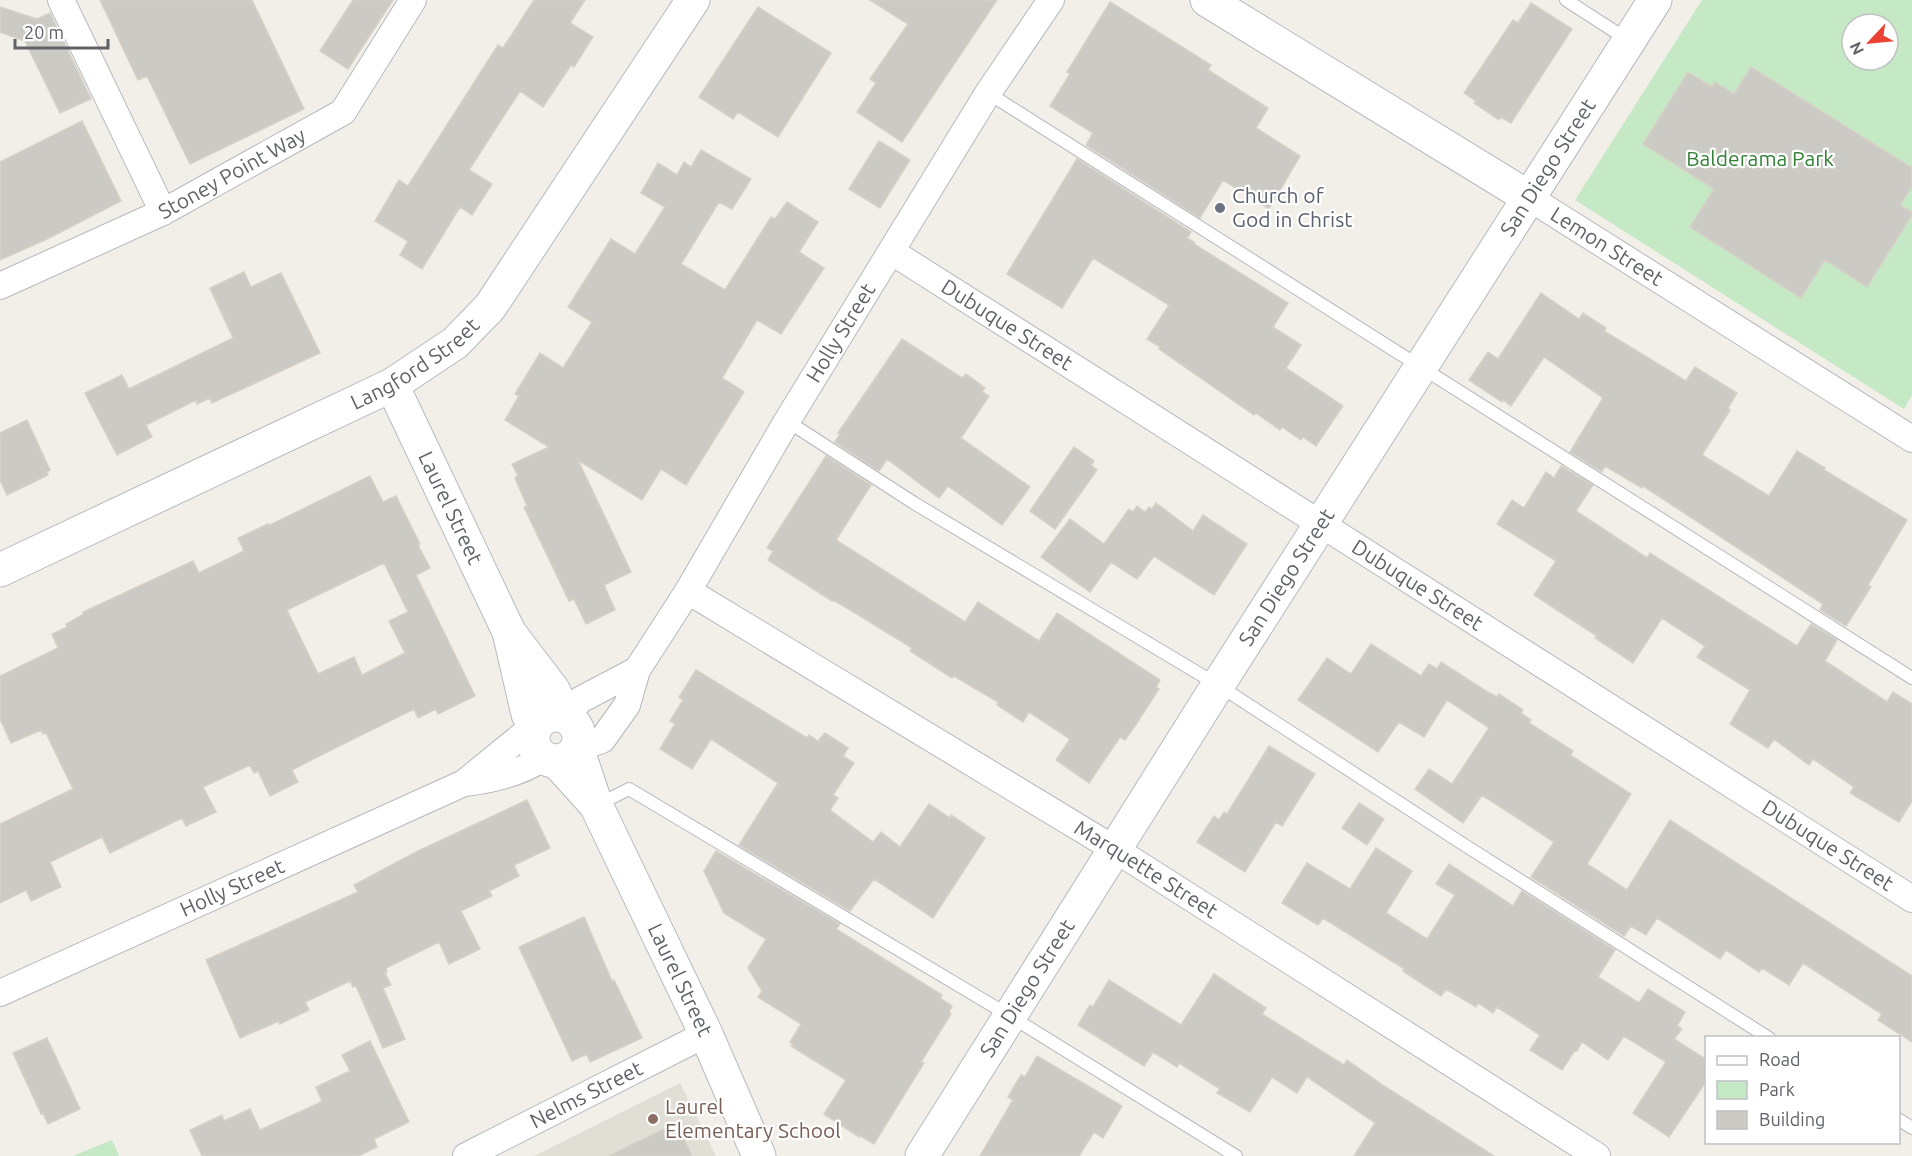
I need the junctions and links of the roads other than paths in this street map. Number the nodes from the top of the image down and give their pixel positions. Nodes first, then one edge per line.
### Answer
1 (61, 0) edge
2 (412, 0) edge
3 (693, 0) edge
4 (1051, 0) edge
5 (1207, 0) edge
6 (1566, 0) edge
7 (1654, 0) edge
8 (1629, 40) junction
9 (988, 93) junction
10 (1528, 197) junction
11 (163, 212) junction
12 (892, 252) junction
13 (0, 286) edge
14 (1422, 368) junction
15 (392, 385) junction
16 (787, 421) junction
17 (1912, 439) edge
18 (1322, 523) junction
19 (0, 570) edge
20 (688, 591) junction
21 (510, 632) junction
22 (637, 670) junction
23 (1912, 678) edge
24 (1218, 685) junction
25 (566, 717) junction
26 (535, 725) junction
27 (559, 756) junction
28 (464, 783) junction
29 (596, 805) junction
30 (1116, 850) junction
31 (1912, 899) edge
32 (0, 993) edge
33 (1010, 1016) junction
34 (706, 1034) junction
35 (1767, 1036) edge
36 (466, 1156) edge
37 (759, 1156) edge
38 (922, 1156) edge
39 (1236, 1156) edge
40 (1597, 1156) edge

1 - 11 street
2 - 11 street, Stoney Point Way
3 - 15 street, Langford Street
4 - 9 street, Holly Street
5 - 10 street, Lemon Street
6 - 8 lane
7 - 8 street, San Diego Street
8 - 10 street, San Diego Street
9 - 12 street, Holly Street
9 - 14 lane
10 - 14 street, San Diego Street
10 - 17 street, Lemon Street
11 - 13 street, Stoney Point Way
12 - 16 street, Holly Street
12 - 18 street, Dubuque Street
14 - 18 street, San Diego Street
14 - 23 lane
15 - 19 street, Langford Street
15 - 21 street, Laurel Street
16 - 20 street, Holly Street
16 - 24 lane
18 - 24 street, San Diego Street
18 - 31 street, Dubuque Street
20 - 22 street, Holly Street
20 - 30 street, Marquette Street
21 - 25 street, Laurel Street
21 - 26 street, Laurel Street
22 - 25 street, Holly Street
22 - 27 street, Holly Street
24 - 30 street, San Diego Street
24 - 35 lane
25 - 26 street
25 - 27 street, Laurel Street
26 - 27 street, Laurel Street
26 - 28 street, Holly Street
27 - 28 street, Holly Street
27 - 29 street, Laurel Street
28 - 32 street, Holly Street
29 - 33 lane
29 - 34 street, Laurel Street
30 - 33 street, San Diego Street
30 - 40 street, Marquette Street
33 - 38 street, San Diego Street
33 - 39 lane
34 - 36 street, Nelms Street
34 - 37 street, Laurel Street

